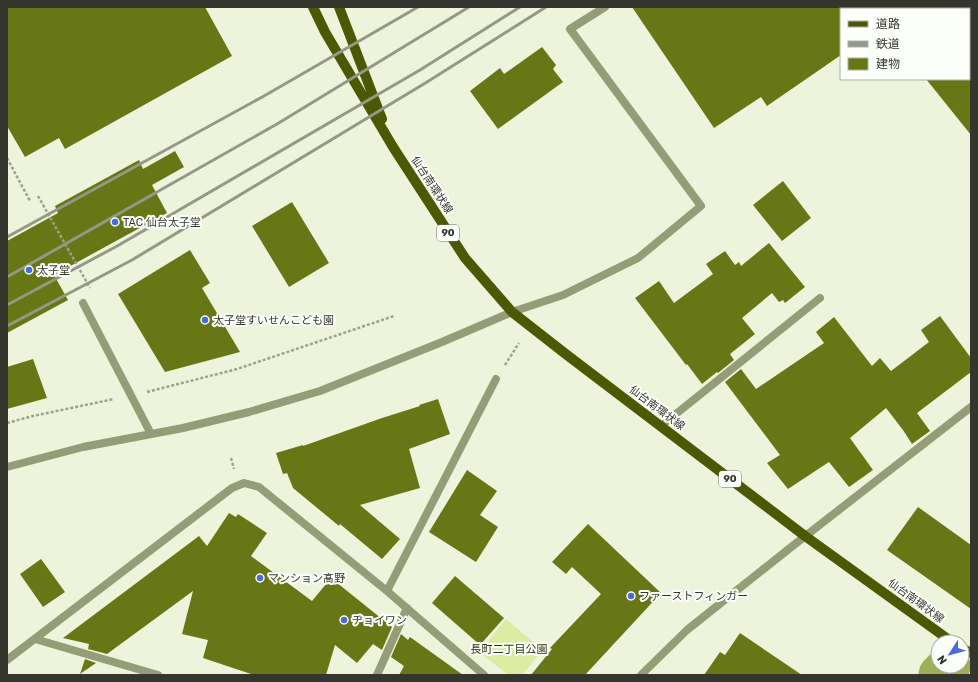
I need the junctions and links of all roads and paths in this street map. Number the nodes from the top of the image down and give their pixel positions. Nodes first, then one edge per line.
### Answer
1 (313, 7) edge
2 (339, 7) edge
3 (605, 7) edge
4 (393, 147) junction
5 (7, 158) edge
6 (30, 201) dead end
7 (820, 298) dead end
8 (84, 303) dead end
9 (512, 312) junction
10 (394, 316) dead end
11 (519, 343) dead end
12 (496, 379) joint
13 (131, 396) junction
14 (971, 407) edge
15 (7, 423) edge
16 (661, 426) junction
17 (151, 434) junction
18 (7, 467) edge
19 (805, 536) junction
20 (388, 591) junction
21 (407, 608) junction
22 (941, 634) edge
23 (35, 639) junction
24 (7, 660) edge
25 (158, 675) edge
26 (377, 675) edge
27 (484, 675) edge
28 (641, 675) edge

1 - 4 main road, 仙台南環状線 / 90
2 - 4 main road, 仙台南環状線 / 90
3 - 9 street
4 - 9 main road, 仙台南環状線 / 90
5 - 6 path
7 - 16 street
8 - 13 street
9 - 16 main road, 仙台南環状線 / 90
9 - 17 street
10 - 13 path
11 - 12 path
12 - 20 street
13 - 15 path
13 - 17 street
14 - 19 street
16 - 19 main road, 仙台南環状線 / 90
17 - 18 street
19 - 22 main road, 仙台南環状線 / 90
19 - 28 street
20 - 21 street
20 - 23 street
21 - 26 street
21 - 27 street
23 - 24 street
23 - 25 street

